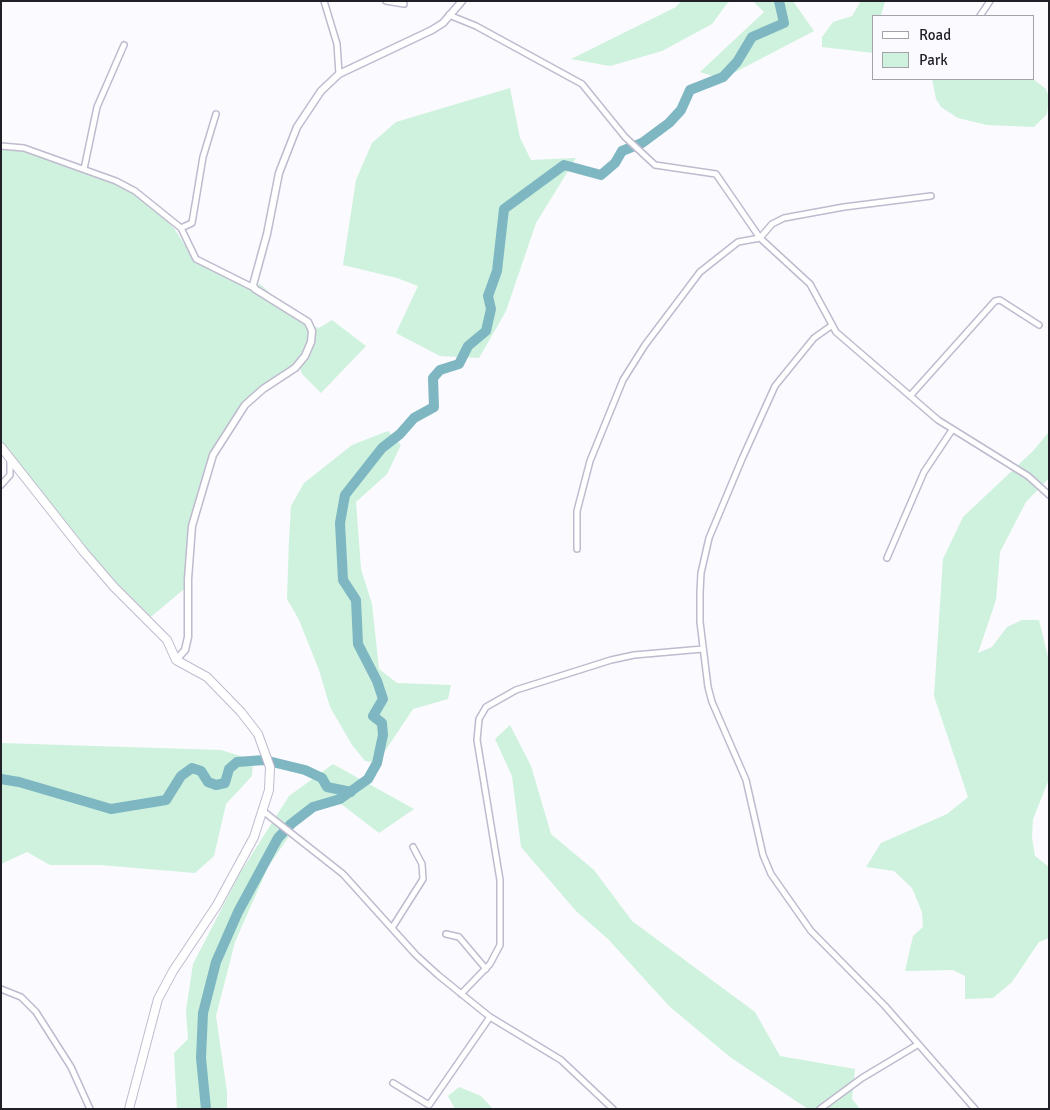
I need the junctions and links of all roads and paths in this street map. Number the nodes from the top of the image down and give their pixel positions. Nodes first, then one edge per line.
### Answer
1 (324, 1) edge
2 (386, 1) edge
3 (462, 1) edge
4 (990, 1) edge
5 (404, 4) dead end
6 (448, 15) junction
7 (981, 15) edge
8 (124, 45) dead end
9 (339, 74) junction
10 (216, 114) dead end
11 (1, 146) edge
12 (84, 169) junction
13 (931, 196) dead end
14 (181, 228) junction
15 (760, 238) junction
16 (254, 288) junction
17 (1039, 325) dead end
18 (831, 326) junction
19 (910, 396) junction
20 (952, 430) junction
21 (1, 447) edge
22 (10, 459) junction
23 (1, 485) edge
24 (1049, 496) edge
25 (577, 549) dead end
26 (887, 558) dead end
27 (703, 649) junction
28 (176, 660) junction
29 (263, 811) junction
30 (413, 847) dead end
31 (392, 928) junction
32 (446, 934) dead end
33 (486, 969) junction
34 (1, 990) edge
35 (461, 994) junction
36 (490, 1017) junction
37 (918, 1045) junction
38 (393, 1083) dead end
39 (90, 1109) edge
40 (129, 1109) edge
41 (613, 1109) edge
42 (820, 1109) edge
43 (975, 1109) edge

1 - 9 street
2 - 5 street
3 - 6 street
4 - 7 street
6 - 9 street
6 - 15 street
8 - 12 street
9 - 16 street
10 - 14 street
11 - 12 street
12 - 14 street
13 - 15 street
14 - 16 street
15 - 18 street
15 - 25 street
16 - 28 street
17 - 19 street
18 - 19 street
18 - 27 street
19 - 20 street
20 - 24 street
20 - 26 street
21 - 22 main road
22 - 23 street
22 - 28 main road
27 - 33 street
27 - 37 street
28 - 29 main road
29 - 31 street
29 - 40 main road
30 - 31 street
31 - 35 street
32 - 33 street
33 - 35 street
34 - 39 street
35 - 36 street
36 - 38 street
36 - 41 street
37 - 42 street
37 - 43 street

